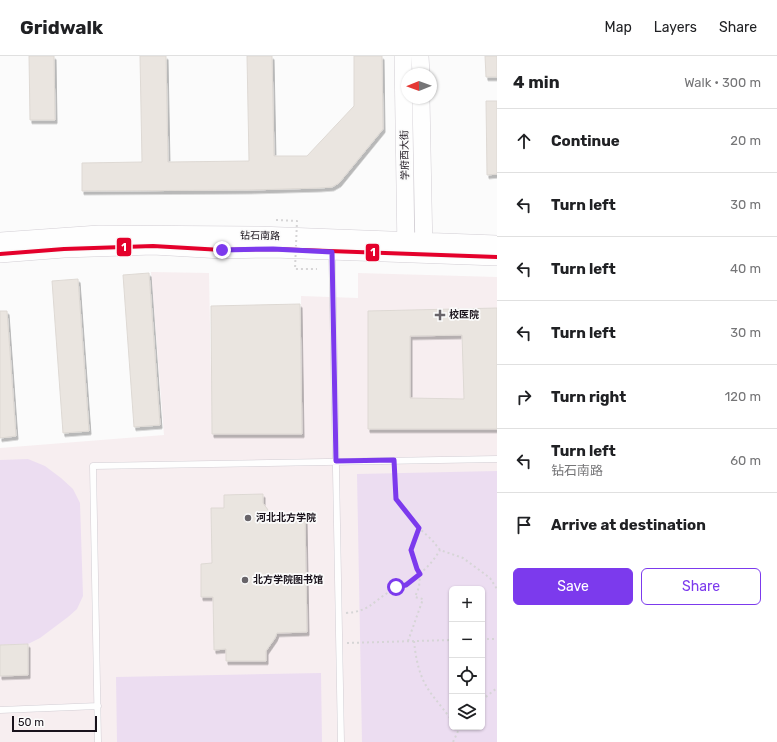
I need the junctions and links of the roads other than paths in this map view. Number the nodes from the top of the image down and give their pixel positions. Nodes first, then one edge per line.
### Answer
1 (403, 56) edge
2 (420, 56) edge
3 (421, 68) edge
4 (421, 104) edge
5 (0, 240) edge
6 (497, 244) edge
7 (406, 247) junction
8 (424, 248) junction
9 (332, 252) junction
10 (0, 254) edge
11 (497, 257) edge
12 (497, 459) edge
13 (336, 461) junction
14 (98, 706) junction
15 (0, 710) edge
16 (98, 742) edge
17 (341, 742) edge

1 - 7 main road, 学府西大街
2 - 3 main road
4 - 8 main road, 学府西大街
5 - 7 main road, 钻石南路
6 - 8 main road, 钻石南路
7 - 8 main road, 钻石南路
7 - 9 main road, 钻石南路
8 - 11 main road, 钻石南路
9 - 10 main road, 钻石南路
9 - 13 lane
12 - 13 lane
13 - 14 lane
13 - 17 lane
14 - 15 lane
14 - 16 lane

